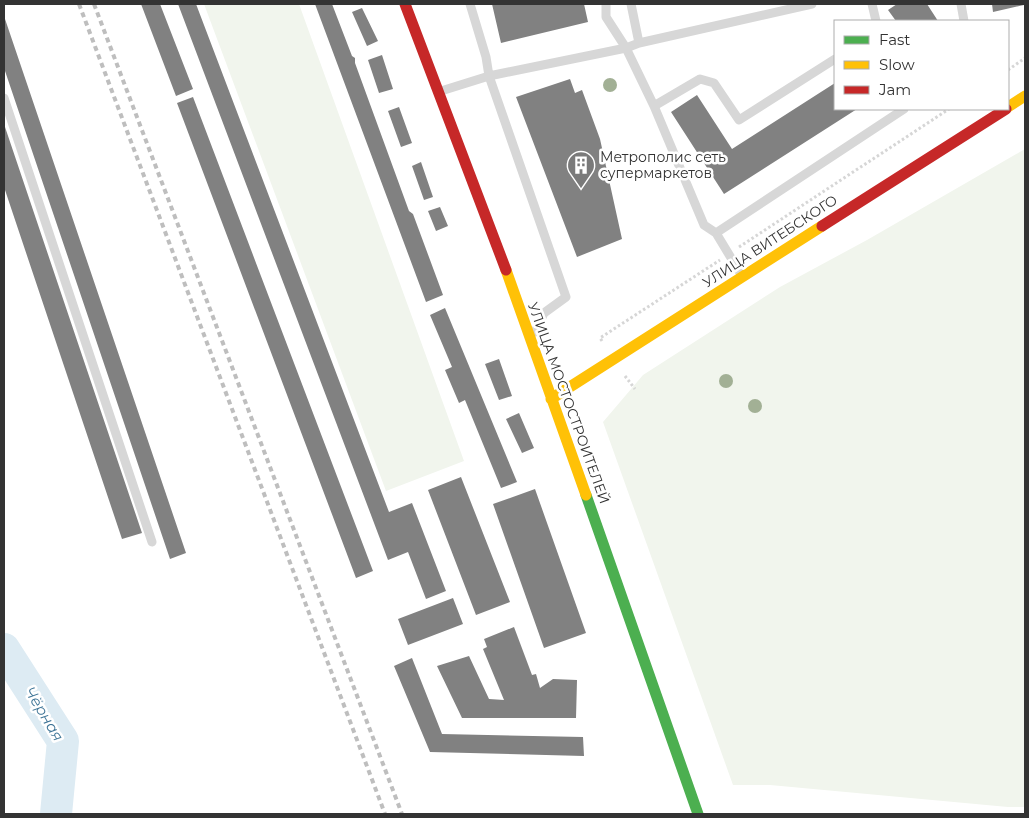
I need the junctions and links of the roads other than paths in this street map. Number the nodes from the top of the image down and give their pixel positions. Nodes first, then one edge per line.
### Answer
1 (405, 4) edge
2 (470, 4) edge
3 (606, 4) edge
4 (630, 4) edge
5 (812, 4) edge
6 (872, 4) edge
7 (961, 4) edge
8 (876, 20) edge
9 (964, 20) edge
10 (639, 43) junction
11 (626, 48) junction
12 (834, 60) edge
13 (490, 76) junction
14 (440, 92) junction
15 (1025, 96) edge
16 (4, 98) edge
17 (654, 106) junction
18 (1009, 106) edge
19 (902, 110) edge
20 (1002, 110) edge
21 (716, 233) junction
22 (743, 277) junction
23 (531, 340) junction
24 (551, 399) junction
25 (152, 542) dead end
26 (698, 814) edge

1 - 14 main road, УЛИЦА МОСТОСТРОИТЕЛЕЙ
2 - 13 lane
3 - 11 lane
4 - 10 lane
5 - 10 lane
6 - 8 lane
7 - 9 lane
10 - 11 lane
11 - 13 lane
11 - 17 lane
12 - 17 lane
13 - 14 lane
13 - 23 lane
14 - 23 main road, УЛИЦА МОСТОСТРОИТЕЛЕЙ
15 - 18 main road, УЛИЦА ВИТЕБСКОГО
16 - 25 lane
17 - 21 lane
19 - 21 lane
20 - 22 main road, УЛИЦА ВИТЕБСКОГО
21 - 22 lane
22 - 24 main road, УЛИЦА ВИТЕБСКОГО
23 - 24 main road, УЛИЦА МОСТОСТРОИТЕЛЕЙ
24 - 26 main road, УЛИЦА МОСТОСТРОИТЕЛЕЙ

